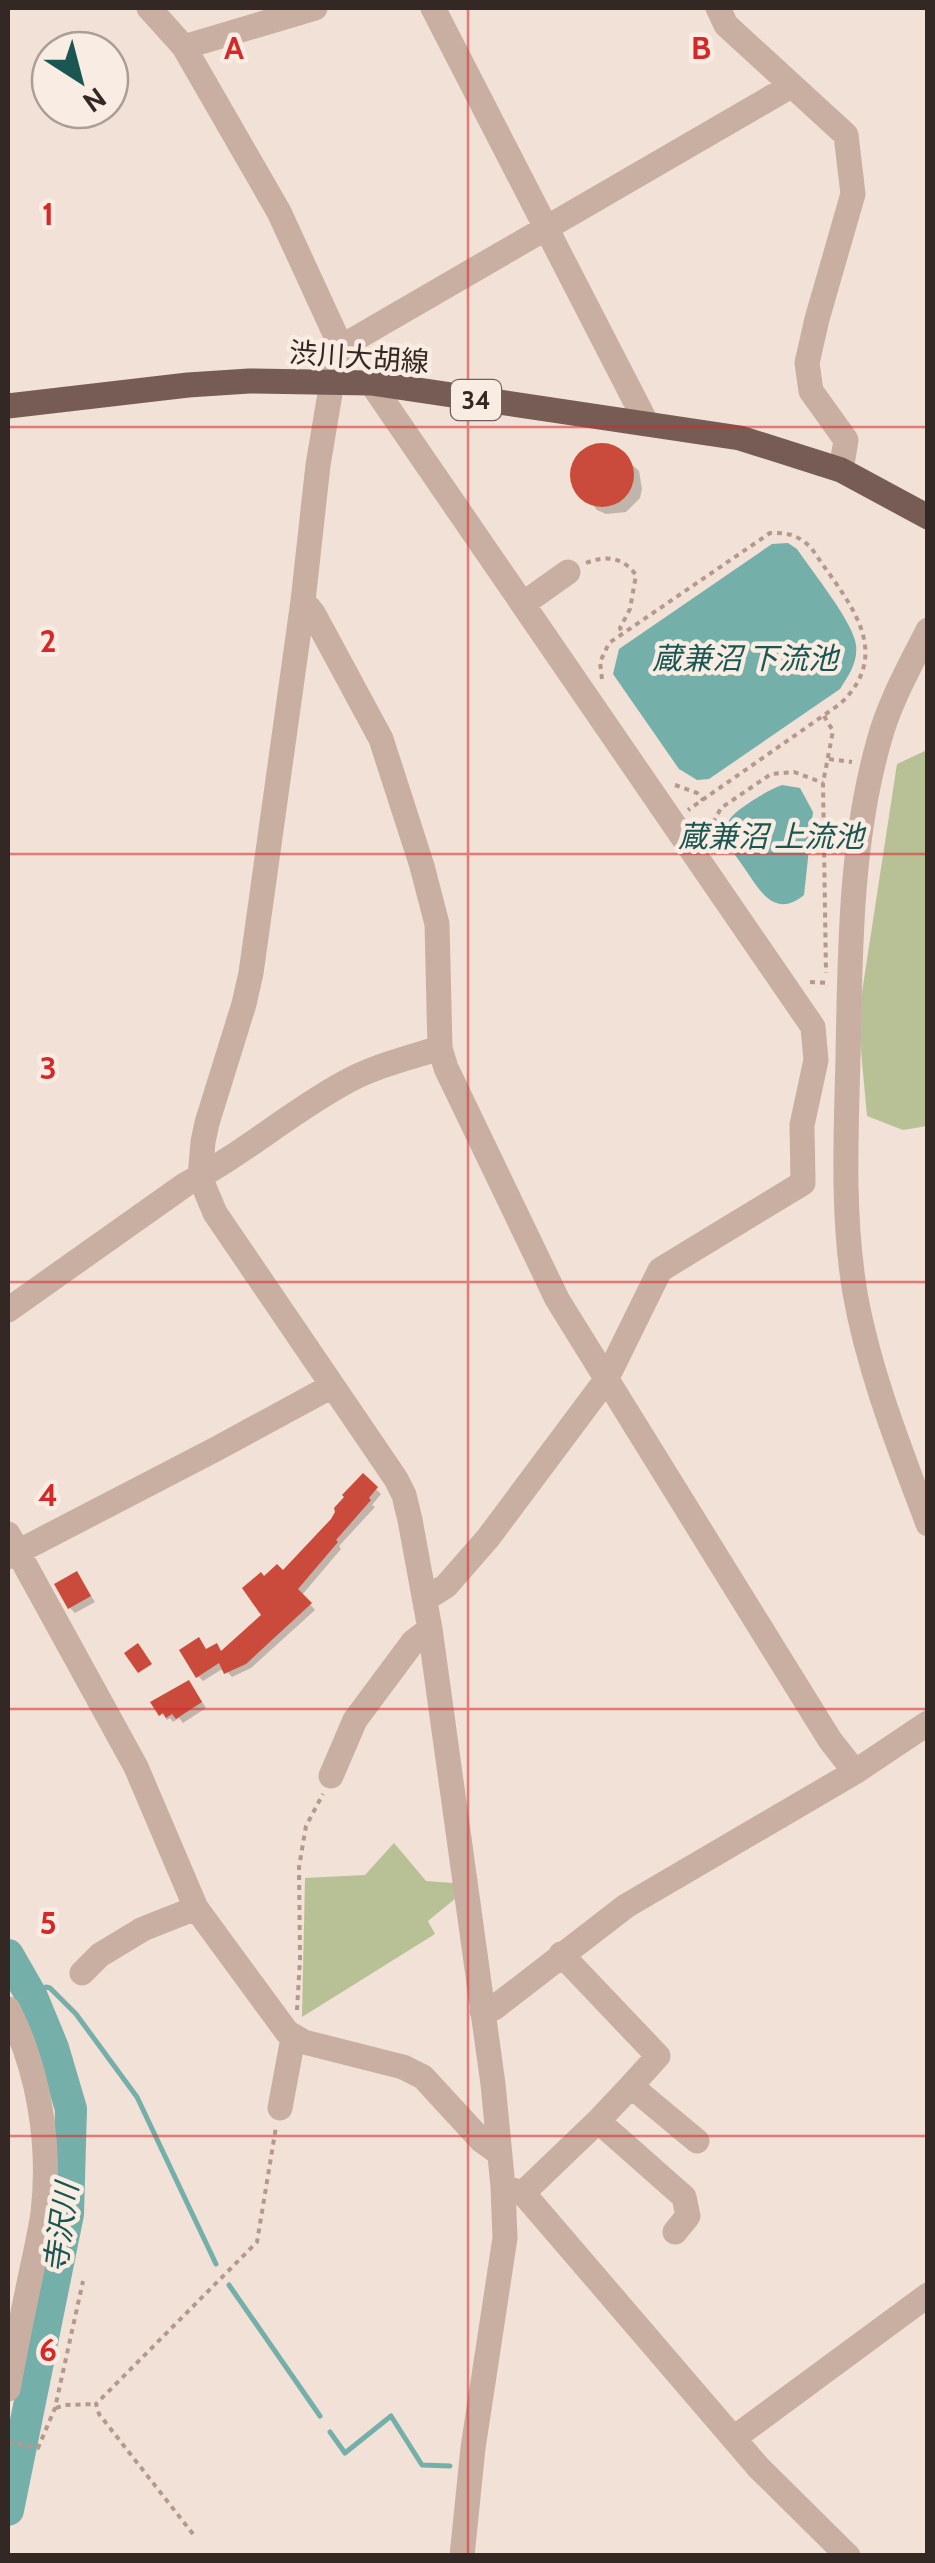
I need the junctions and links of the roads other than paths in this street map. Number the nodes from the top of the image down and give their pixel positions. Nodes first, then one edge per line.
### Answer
1 (149, 8) edge
2 (315, 8) edge
3 (432, 8) edge
4 (718, 8) edge
5 (184, 47) junction
6 (792, 86) junction
7 (547, 228) junction
8 (341, 348) junction
9 (332, 382) junction
10 (371, 383) junction
11 (8, 406) edge
12 (646, 422) junction
13 (840, 470) junction
14 (928, 517) edge
15 (568, 572) road end
16 (303, 601) junction
17 (523, 604) junction
18 (928, 630) edge
19 (440, 1048) junction
20 (816, 1060) junction
21 (848, 1060) junction
22 (200, 1177) junction
23 (8, 1310) edge
24 (606, 1380) junction
25 (332, 1386) junction
26 (928, 1524) edge
27 (10, 1547) edge
28 (425, 1598) junction
29 (430, 1629) junction
30 (928, 1723) edge
31 (855, 1772) junction
32 (331, 1776) road end
33 (196, 1908) junction
34 (560, 1954) junction
35 (82, 1974) dead end
36 (8, 2008) edge
37 (482, 2011) junction
38 (293, 2038) junction
39 (631, 2086) junction
40 (280, 2108) road end
41 (598, 2121) junction
42 (697, 2141) dead end
43 (500, 2153) junction
44 (513, 2190) junction
45 (675, 2232) dead end
46 (928, 2296) edge
47 (8, 2389) edge
48 (734, 2438) junction
49 (462, 2556) edge
50 (848, 2556) edge

1 - 5 street
2 - 5 street
3 - 7 street
4 - 6 street
5 - 8 street
6 - 7 street
6 - 13 street
7 - 8 street
7 - 12 street
8 - 9 street
9 - 10 main road, 渋川大胡線 / 34
9 - 11 main road, 渋川大胡線 / 34
9 - 16 street
10 - 12 main road, 渋川大胡線 / 34
10 - 17 street
12 - 13 main road, 渋川大胡線 / 34
13 - 14 main road, 渋川大胡線 / 34
15 - 17 street
16 - 19 street
16 - 22 street
17 - 20 street
18 - 21 street
19 - 22 street
19 - 24 street
20 - 21 street
20 - 24 street
21 - 26 street
22 - 23 street
22 - 25 street
24 - 28 street
24 - 31 street
25 - 27 street
25 - 28 street
27 - 33 street
28 - 29 street
29 - 32 street
29 - 37 street
30 - 31 street
31 - 34 street
33 - 35 street
33 - 38 street
34 - 37 street
34 - 39 street
36 - 47 street
37 - 43 street
38 - 40 street
38 - 43 street
39 - 41 street
39 - 42 street
41 - 44 street
41 - 45 street
43 - 44 street
44 - 48 street
44 - 49 street
46 - 48 street
48 - 50 street

